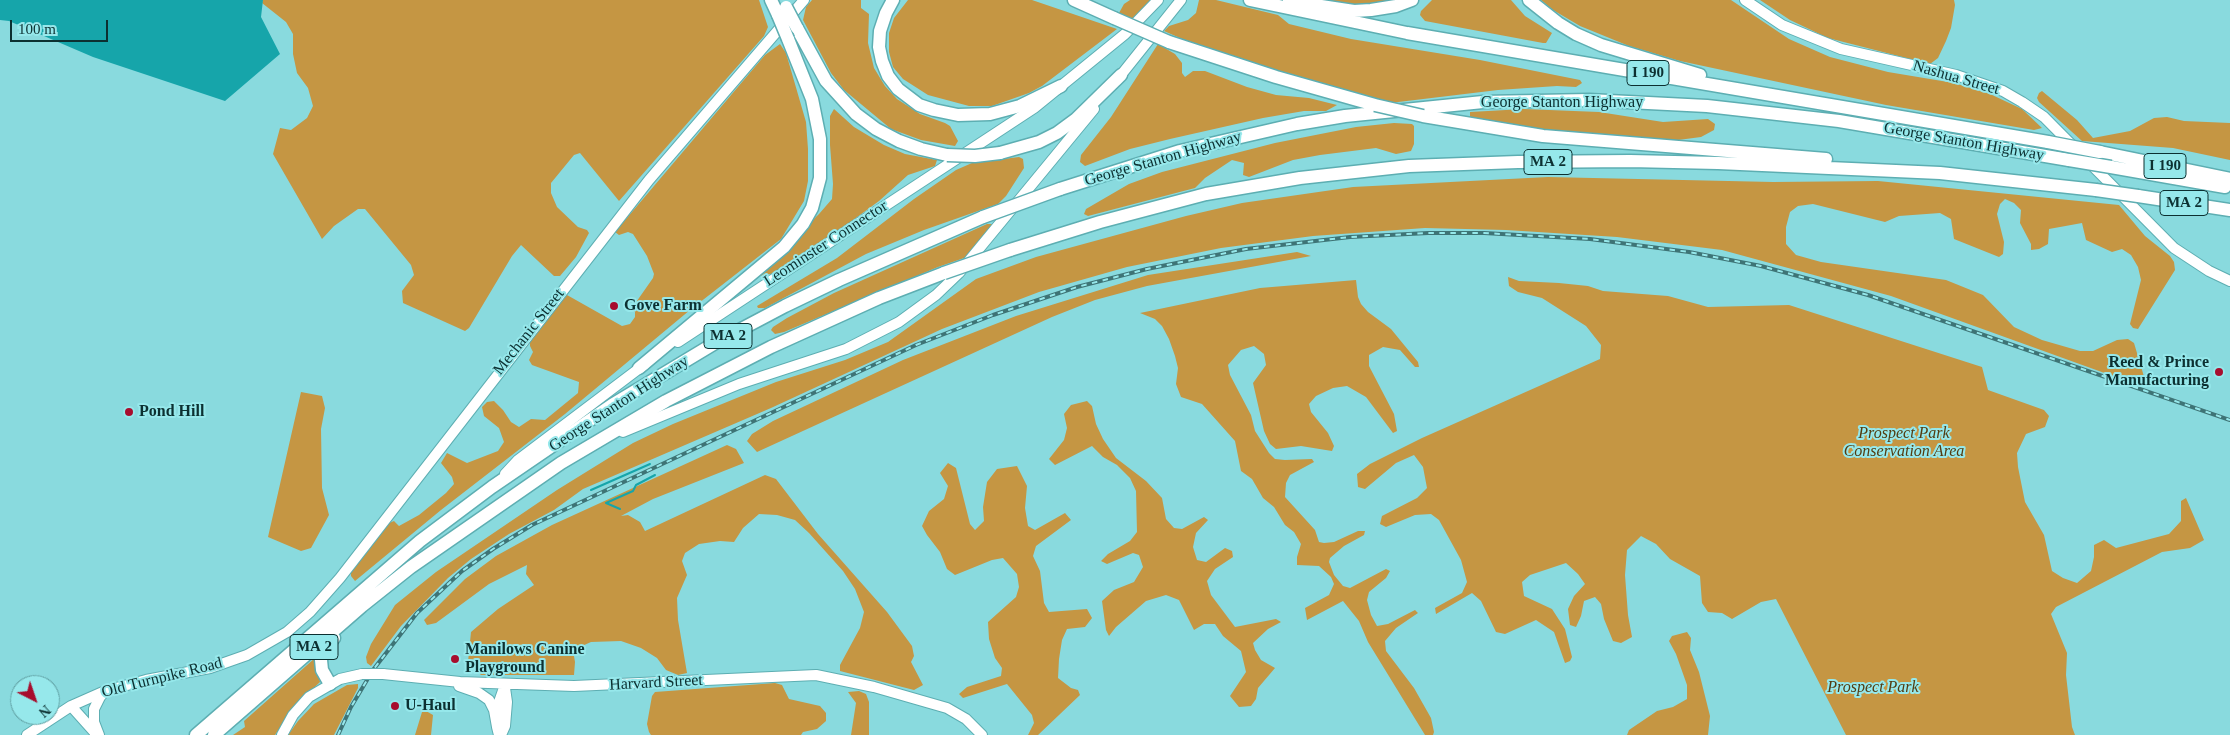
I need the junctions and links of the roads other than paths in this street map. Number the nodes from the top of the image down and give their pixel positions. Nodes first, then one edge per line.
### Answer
1 (771, 0) edge
2 (804, 0) edge
3 (893, 0) edge
4 (1062, 0) edge
5 (1074, 0) edge
6 (1158, 0) edge
7 (1181, 0) edge
8 (1250, 0) edge
9 (1279, 0) edge
10 (1412, 0) edge
11 (1529, 0) edge
12 (1745, 0) edge
13 (782, 7) edge
14 (1097, 10) junction
15 (1121, 75) junction
16 (1061, 86) junction
17 (1772, 95) junction
18 (1940, 173) junction
19 (2230, 180) edge
20 (2230, 187) edge
21 (2230, 210) edge
22 (2230, 280) edge
23 (639, 368) junction
24 (561, 463) junction
25 (492, 487) junction
26 (387, 586) junction
27 (247, 655) joint
28 (441, 680) junction
29 (330, 684) junction
30 (505, 685) junction
31 (105, 691) junction
32 (70, 706) junction
33 (499, 732) edge
34 (27, 735) edge
35 (98, 735) edge
36 (196, 735) edge
37 (214, 735) edge
38 (282, 735) edge
39 (982, 735) edge

1 - 13 highway
2 - 27 main road, Mechanic Street
3 - 16 highway
4 - 14 highway
5 - 14 highway
6 - 16 main road, Leominster Connector
7 - 15 main road
8 - 17 highway, I 190
9 - 10 highway
11 - 17 highway
12 - 22 main road, Nashua Street
13 - 15 highway, bridge
13 - 23 highway, bridge
14 - 18 highway, bridge
15 - 24 main road
16 - 23 main road, Leominster Connector
17 - 19 highway, I 190, bridge
18 - 21 highway, George Stanton Highway / MA 2, bridge
18 - 24 highway, George Stanton Highway / MA 2, bridge
20 - 25 highway, George Stanton Highway / MA 2, bridge
23 - 25 main road, Leominster Connector
24 - 26 highway, George Stanton Highway / MA 2
25 - 36 highway, George Stanton Highway / MA 2
26 - 29 highway
26 - 37 highway, George Stanton Highway / MA 2
27 - 31 main road, Old Turnpike Road
28 - 29 main road, Harvard Street, bridge
28 - 30 main road, Harvard Street
28 - 33 main road
29 - 38 main road, Harvard Street
30 - 33 main road
30 - 39 main road, Harvard Street
31 - 32 main road, Old Turnpike Road
31 - 35 main road
32 - 34 main road, Old Turnpike Road
32 - 35 main road

